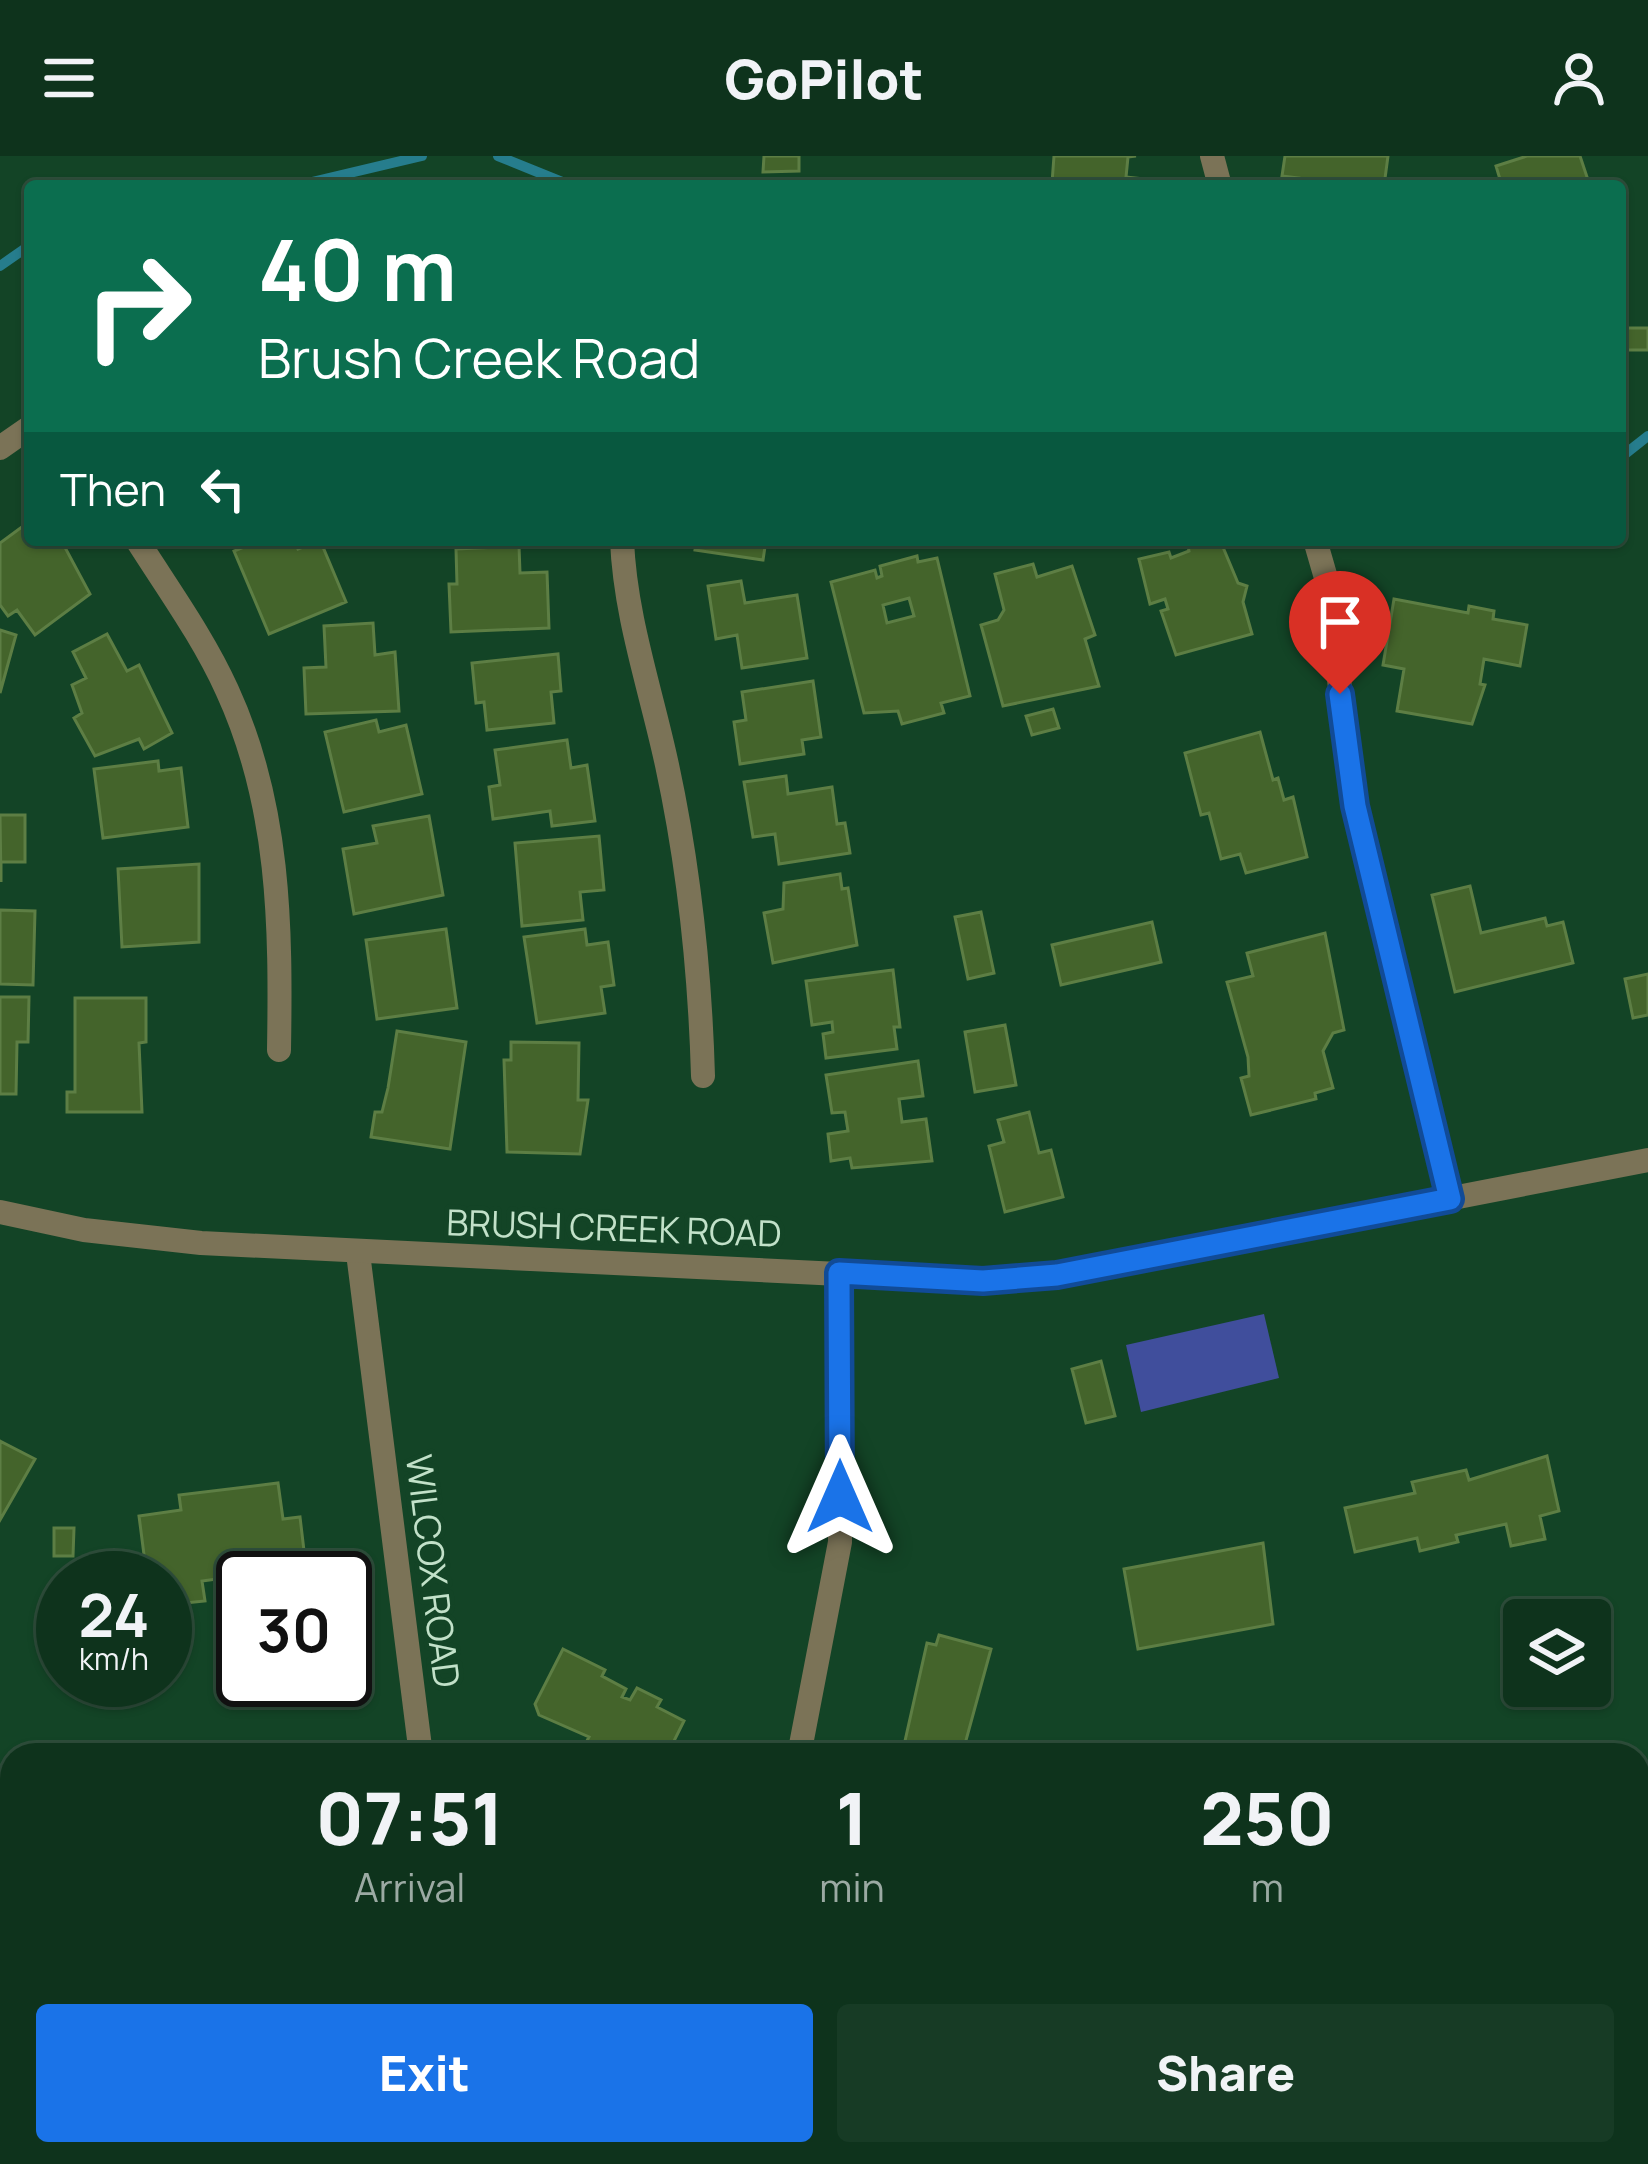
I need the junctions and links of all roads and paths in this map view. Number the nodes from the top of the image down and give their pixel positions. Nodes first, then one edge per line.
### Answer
1 (141, 546) edge
2 (622, 546) edge
3 (1317, 546) edge
4 (279, 1050) dead end
5 (703, 1076) dead end
6 (1648, 1160) edge
7 (1450, 1199) junction
8 (0, 1212) edge
9 (358, 1253) junction
10 (839, 1273) junction
11 (419, 1743) edge
12 (802, 1743) edge

1 - 4 street
2 - 5 street
3 - 7 street
6 - 7 street, BRUSH CREEK ROAD
7 - 10 street, BRUSH CREEK ROAD
8 - 9 street, BRUSH CREEK ROAD
9 - 10 street, BRUSH CREEK ROAD
9 - 11 street, WILCOX ROAD
10 - 12 street

